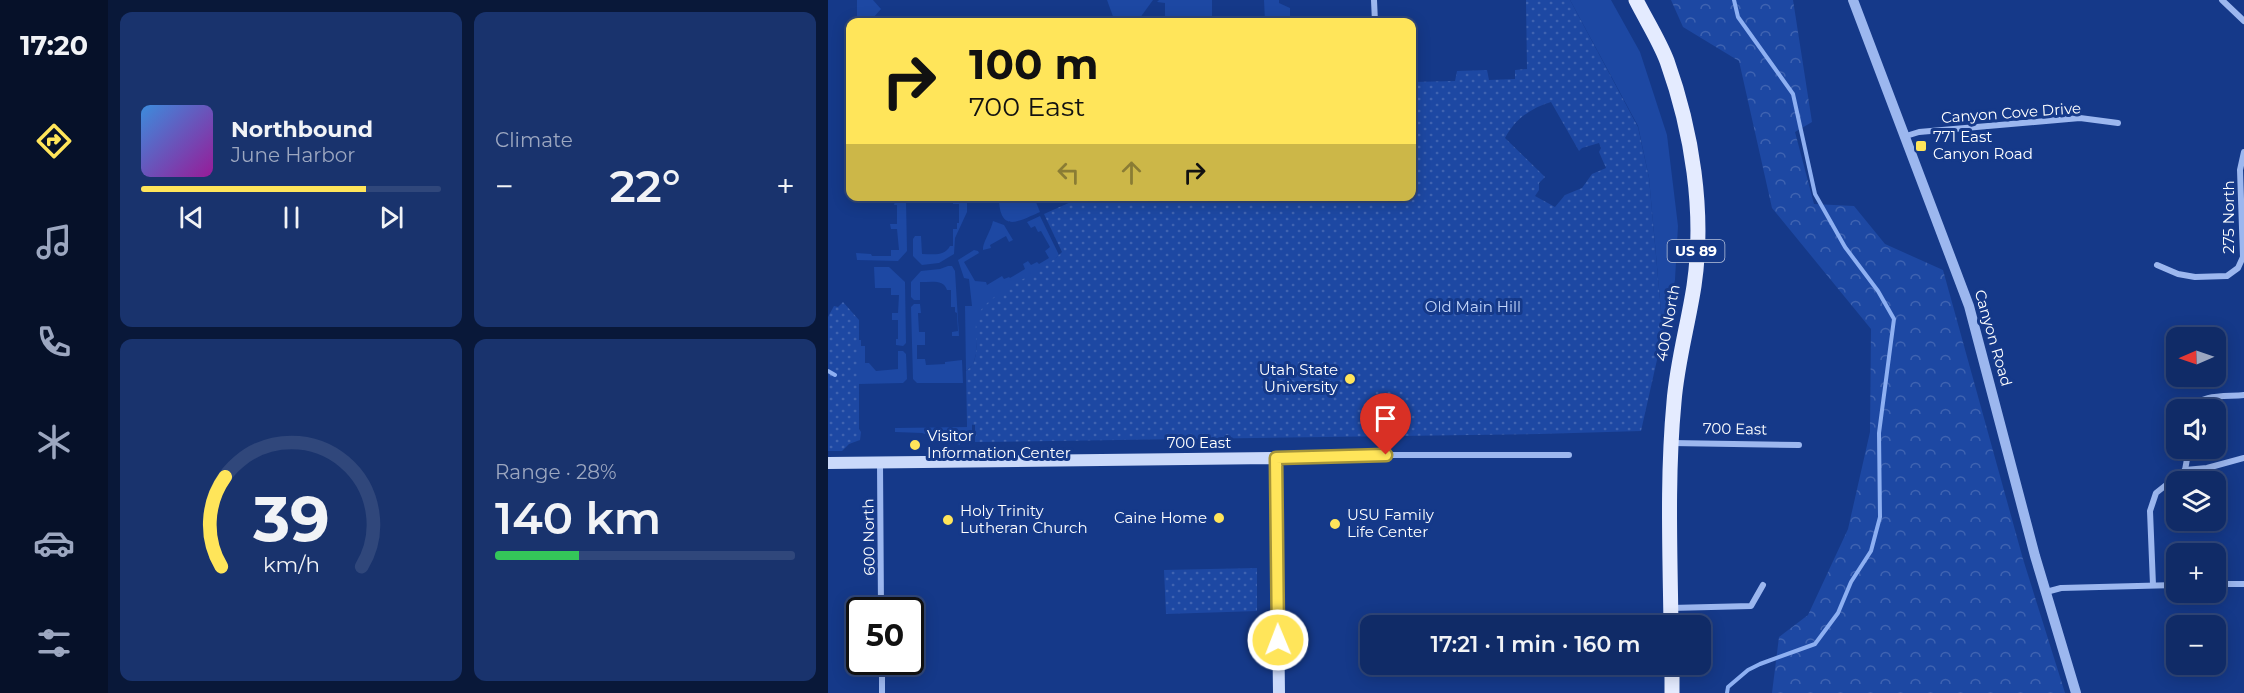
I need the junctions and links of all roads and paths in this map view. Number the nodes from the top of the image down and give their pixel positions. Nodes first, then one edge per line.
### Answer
1 (1374, 0) edge
2 (1636, 0) edge
3 (1853, 0) edge
4 (2222, 0) edge
5 (1375, 18) edge
6 (2244, 21) edge
7 (2118, 123) dead end
8 (1906, 136) junction
9 (2244, 152) edge
10 (2157, 265) dead end
11 (2244, 396) edge
12 (2203, 399) edge
13 (1670, 443) junction
14 (1799, 445) dead end
15 (1569, 455) dead end
16 (1276, 458) junction
17 (2244, 458) edge
18 (2187, 459) edge
19 (880, 462) junction
20 (828, 463) edge
21 (2185, 470) junction
22 (2226, 584) edge
23 (2244, 584) edge
24 (1762, 585) dead end
25 (2152, 585) junction
26 (2166, 585) edge
27 (2046, 592) junction
28 (881, 597) edge
29 (1671, 608) junction
30 (1671, 615) edge
31 (882, 675) edge
32 (1672, 675) edge
33 (882, 693) edge
34 (1279, 693) edge
35 (1672, 693) edge
36 (2076, 693) edge

1 - 5 street
2 - 13 main road, 400 North / US 89
3 - 8 street, Canyon Road
4 - 6 street
7 - 8 street, Canyon Cove Drive
8 - 27 street, Canyon Road
9 - 10 street, 275 North
11 - 12 street
13 - 14 street, 700 East
13 - 29 main road, 400 North / US 89
15 - 16 street, 700 East
16 - 19 main road, 700 East
16 - 34 main road
17 - 21 street
18 - 21 street
19 - 20 main road, 700 East
19 - 28 street, 600 North
21 - 25 street
22 - 23 street
24 - 29 street
25 - 26 street
25 - 27 street
27 - 36 street, Canyon Road
29 - 30 main road, 400 North / US 89
31 - 33 street
32 - 35 main road

